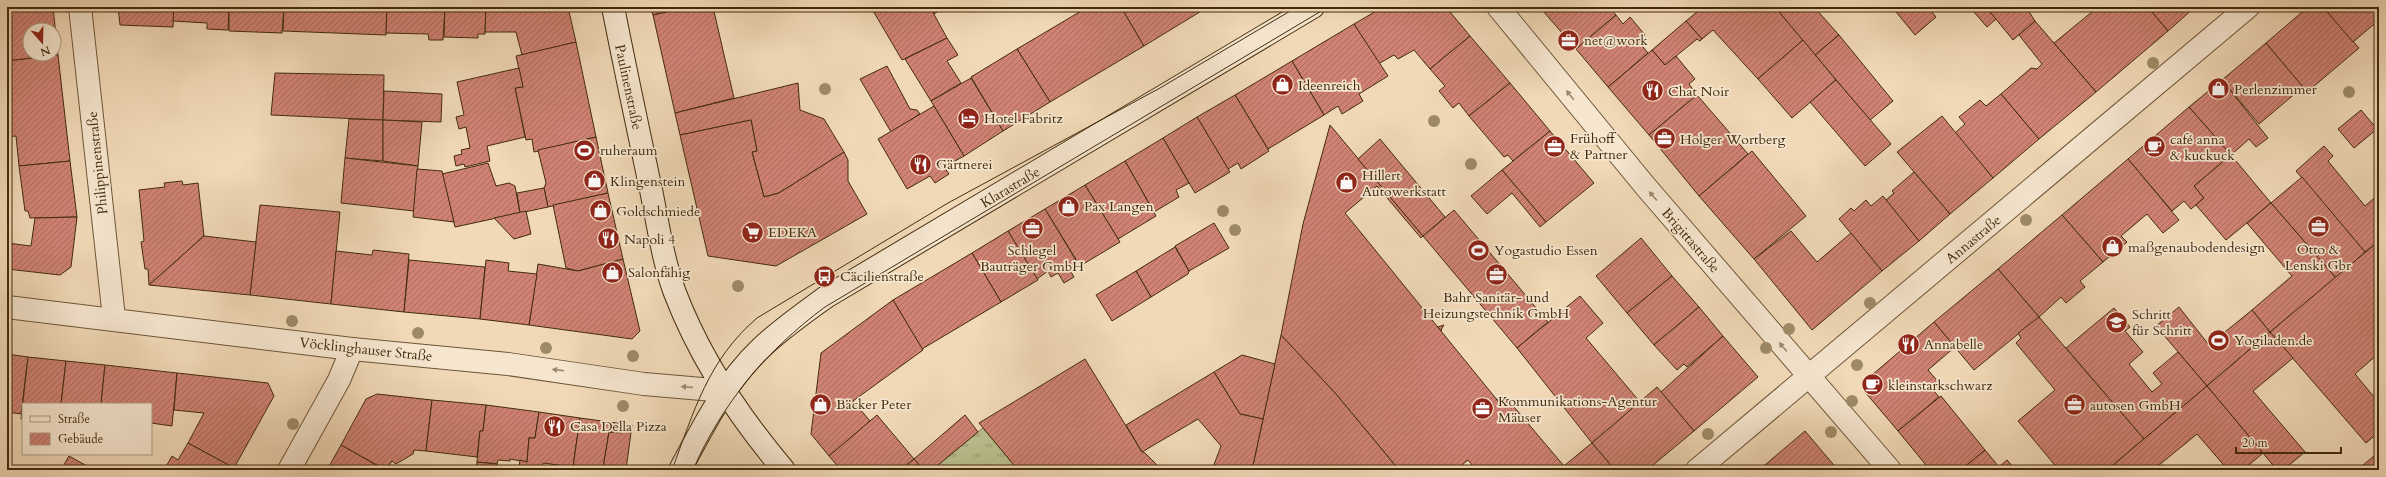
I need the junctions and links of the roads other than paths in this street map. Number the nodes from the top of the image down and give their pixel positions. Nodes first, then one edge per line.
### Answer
1 (80, 7) edge
2 (613, 7) edge
3 (1313, 7) edge
4 (1498, 7) edge
5 (2248, 7) edge
6 (7, 307) edge
7 (114, 318) junction
8 (352, 349) junction
9 (1809, 377) junction
10 (725, 391) junction
11 (289, 470) edge
12 (680, 470) edge
13 (784, 470) edge
14 (1697, 470) edge
15 (1890, 470) edge

1 - 7 street, Philippinenstraße
2 - 10 street, Paulinenstraße
3 - 10 street, Klarastraße
9 -> 4 street, Brigittastraße
5 - 9 street, Annastraße
6 - 7 street, Vöcklinghauser Straße
7 - 8 street, Vöcklinghauser Straße
10 -> 8 street, Vöcklinghauser Straße
8 - 11 street
9 - 14 street, Annastraße
9 - 15 street, Brigittastraße
10 - 12 street, Klarastraße
10 - 13 street

